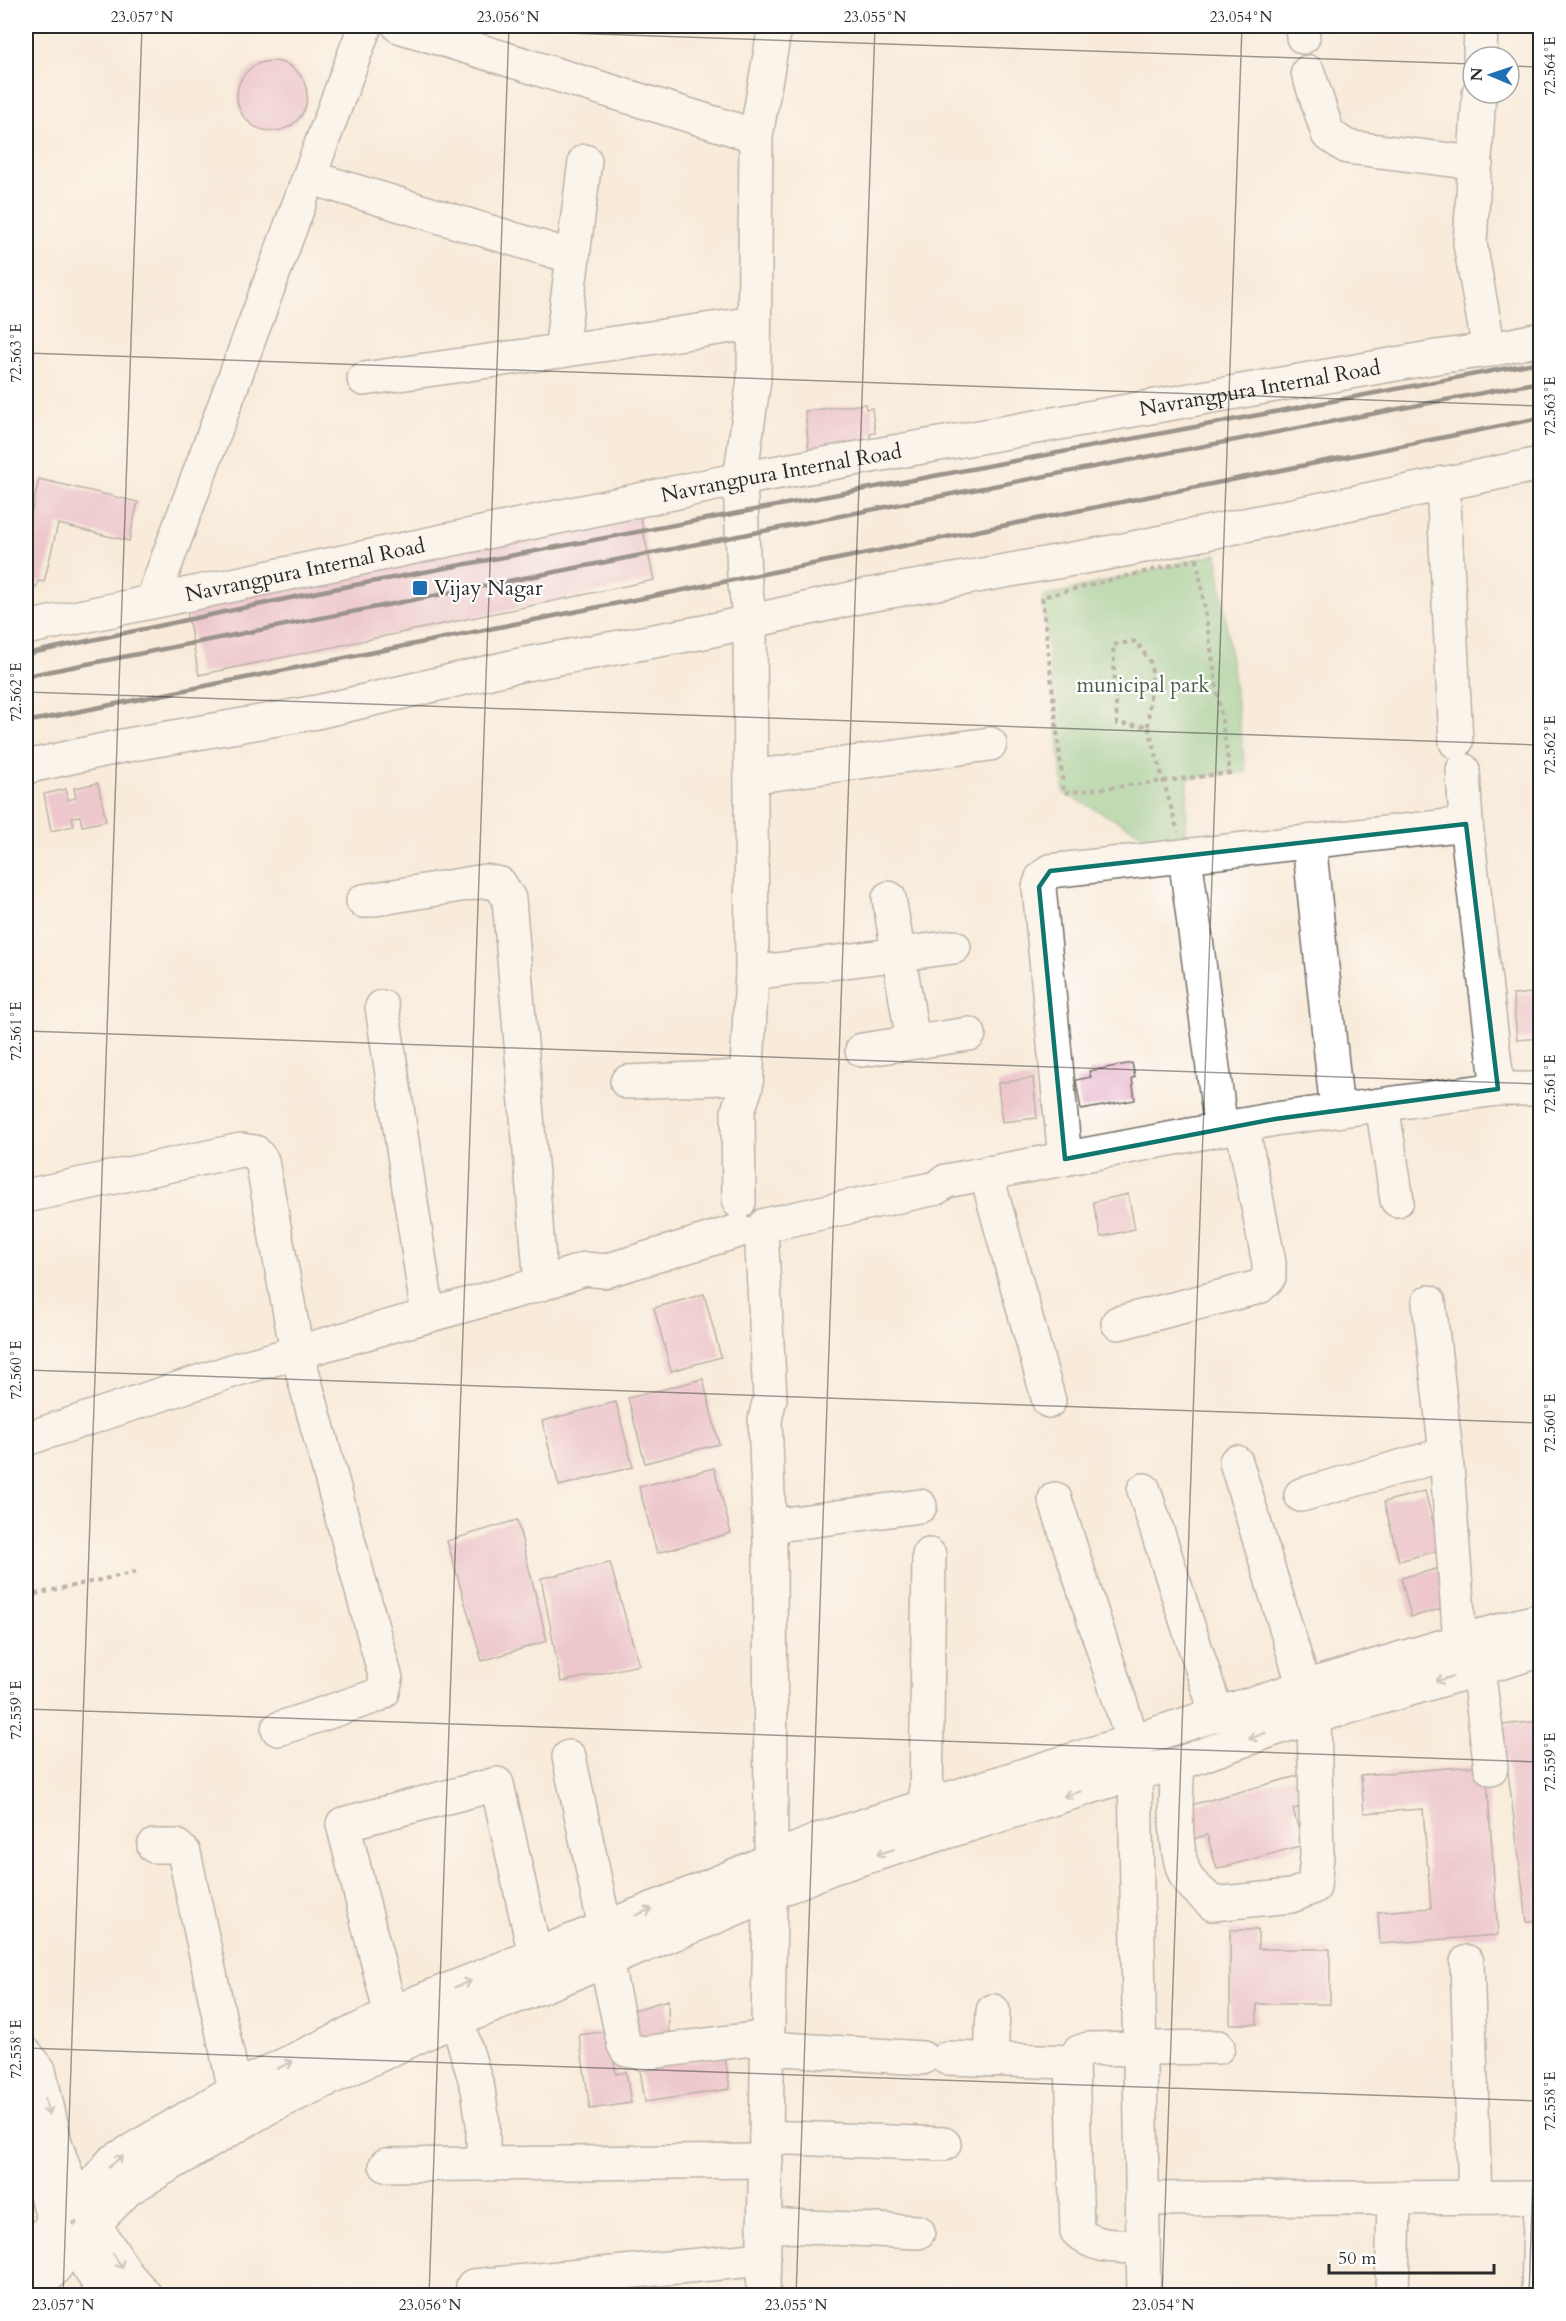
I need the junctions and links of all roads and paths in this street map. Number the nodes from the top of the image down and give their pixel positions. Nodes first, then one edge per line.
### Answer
1 (365, 26) edge
2 (399, 26) edge
3 (775, 26) edge
4 (1481, 26) edge
5 (459, 35) edge
6 (1480, 45) edge
7 (1308, 72) dead end
8 (1478, 105) edge
9 (756, 136) junction
10 (585, 161) dead end
11 (1476, 163) junction
12 (325, 182) dead end
13 (573, 257) junction
14 (754, 323) junction
15 (1540, 339) edge
16 (1489, 350) junction
17 (561, 351) junction
18 (364, 379) dead end
19 (1540, 464) edge
20 (740, 479) junction
21 (1443, 483) junction
22 (152, 601) junction
23 (750, 621) junction
24 (26, 628) edge
25 (1148, 726) junction
26 (990, 744) dead end
27 (26, 767) edge
28 (751, 777) junction
29 (1188, 778) joint
30 (1466, 824) junction
31 (1309, 842) junction
32 (1185, 856) junction
33 (889, 898) dead end
34 (363, 902) dead end
35 (954, 947) dead end
36 (899, 954) junction
37 (752, 973) junction
38 (382, 1007) dead end
39 (969, 1034) dead end
40 (913, 1041) junction
41 (862, 1050) dead end
42 (627, 1082) dead end
43 (746, 1082) junction
44 (1498, 1089) junction
45 (1540, 1089) edge
46 (1382, 1105) junction
47 (1337, 1111) junction
48 (1232, 1127) junction
49 (1065, 1159) junction
50 (986, 1173) junction
51 (26, 1196) edge
52 (1397, 1200) dead end
53 (750, 1218) junction
54 (541, 1284) junction
55 (1429, 1302) dead end
56 (428, 1316) junction
57 (1118, 1323) dead end
58 (297, 1352) junction
59 (1049, 1401) dead end
60 (26, 1439) edge
61 (1446, 1454) junction
62 (1236, 1462) dead end
63 (1144, 1490) dead end
64 (1301, 1495) dead end
65 (1055, 1499) dead end
66 (920, 1506) dead end
67 (770, 1526) junction
68 (930, 1555) dead end
69 (136, 1572) dead end
70 (26, 1596) edge
71 (1540, 1620) edge
72 (1460, 1641) junction
73 (1540, 1651) edge
74 (1478, 1669) junction
75 (1309, 1702) junction
76 (1217, 1715) junction
77 (278, 1729) dead end
78 (1133, 1742) junction
79 (569, 1757) dead end
80 (1178, 1764) junction
81 (1491, 1768) dead end
82 (1135, 1773) junction
83 (926, 1806) junction
84 (154, 1846) dead end
85 (771, 1860) junction
86 (771, 1894) junction
87 (605, 1928) junction
88 (535, 1955) junction
89 (606, 1961) junction
90 (1467, 1962) dead end
91 (993, 2011) dead end
92 (391, 2015) junction
93 (457, 2020) junction
94 (768, 2042) junction
95 (1218, 2047) dead end
96 (1140, 2048) junction
97 (26, 2054) edge
98 (991, 2060) junction
99 (1072, 2062) junction
100 (235, 2090) junction
101 (26, 2108) edge
102 (944, 2144) dead end
103 (766, 2149) junction
104 (483, 2164) junction
105 (386, 2165) dead end
106 (1475, 2197) junction
107 (1540, 2197) edge
108 (1394, 2198) junction
109 (1142, 2199) junction
110 (1540, 2220) edge
111 (75, 2223) junction
112 (764, 2225) junction
113 (918, 2232) dead end
114 (1143, 2247) junction
115 (26, 2258) edge
116 (764, 2259) junction
117 (473, 2286) dead end
118 (30, 2295) edge
119 (111, 2295) edge
120 (146, 2295) edge
121 (763, 2295) edge
122 (1144, 2295) edge
123 (1392, 2295) edge
124 (1538, 2295) edge

1 - 22 street
2 - 5 street
3 - 9 street
4 - 6 street
5 - 9 street
7 - 11 street
8 - 11 street
9 - 14 street
10 - 13 street
11 - 16 street
12 - 13 street
13 - 17 street
14 - 17 street
14 - 20 street
15 - 16 street, Navrangpura Internal Road
16 - 20 street, Navrangpura Internal Road
17 - 18 street
19 - 21 street
20 - 22 street, Navrangpura Internal Road
20 - 23 street
21 - 23 street
21 - 30 street
22 - 24 street, Navrangpura Internal Road
23 - 27 street
23 - 28 street
25 - 25 path
25 - 32 path
26 - 28 street
28 - 37 street
29 - 29 path
30 - 31 street
30 - 44 street
31 - 32 street
31 - 47 street
32 - 48 street
32 - 49 street
33 - 36 street
34 - 54 street
35 - 36 street
36 - 37 street
36 - 40 street
37 - 43 street
38 - 56 street
39 - 40 street
40 - 41 street
42 - 43 street
43 - 53 street
44 - 45 street
44 - 46 street
46 - 47 street
46 - 52 street
47 - 48 street
48 - 49 street
48 - 57 street
49 - 50 street
50 - 53 street
50 - 59 street
51 - 58 street
53 - 54 street
53 - 67 street
54 - 56 street
55 - 61 street
56 - 58 street
58 - 60 street
58 - 77 street
61 - 64 street
61 - 72 street
62 - 75 street
63 - 76 street
65 - 78 street
66 - 67 street
67 - 85 street
68 - 83 street
69 - 70 path
71 - 72 street
72 - 75 street
73 - 74 street
74 -> 75 street
74 - 81 street
75 - 76 street
75 -> 80 street
75 - 80 street
76 - 78 street
78 - 83 street
79 - 87 street
80 - 82 street
82 -> 86 street
82 - 96 street
83 - 85 street
84 - 100 street
85 - 86 street
87 -> 85 street
86 - 89 street
86 - 94 street
87 - 88 street
92 -> 88 street
88 - 92 street
89 - 93 street
89 - 94 street
90 - 106 street
91 - 98 street
100 -> 92 street
93 - 104 street
93 - 111 street
94 - 98 street
94 - 103 street
95 - 96 street
96 - 99 street
96 - 109 street
97 -> 111 street
98 - 99 street
99 - 114 street
111 -> 100 street
101 - 111 street
102 - 103 street
103 - 104 street
103 - 112 street
104 - 105 street
106 - 107 street
106 - 108 street
108 - 109 street
108 - 123 street
109 - 114 street
110 - 124 street
111 - 115 street
111 - 118 street
111 - 119 street
111 -> 120 street
112 - 113 street
112 - 116 street
114 - 122 street
116 - 117 street
116 - 121 street

